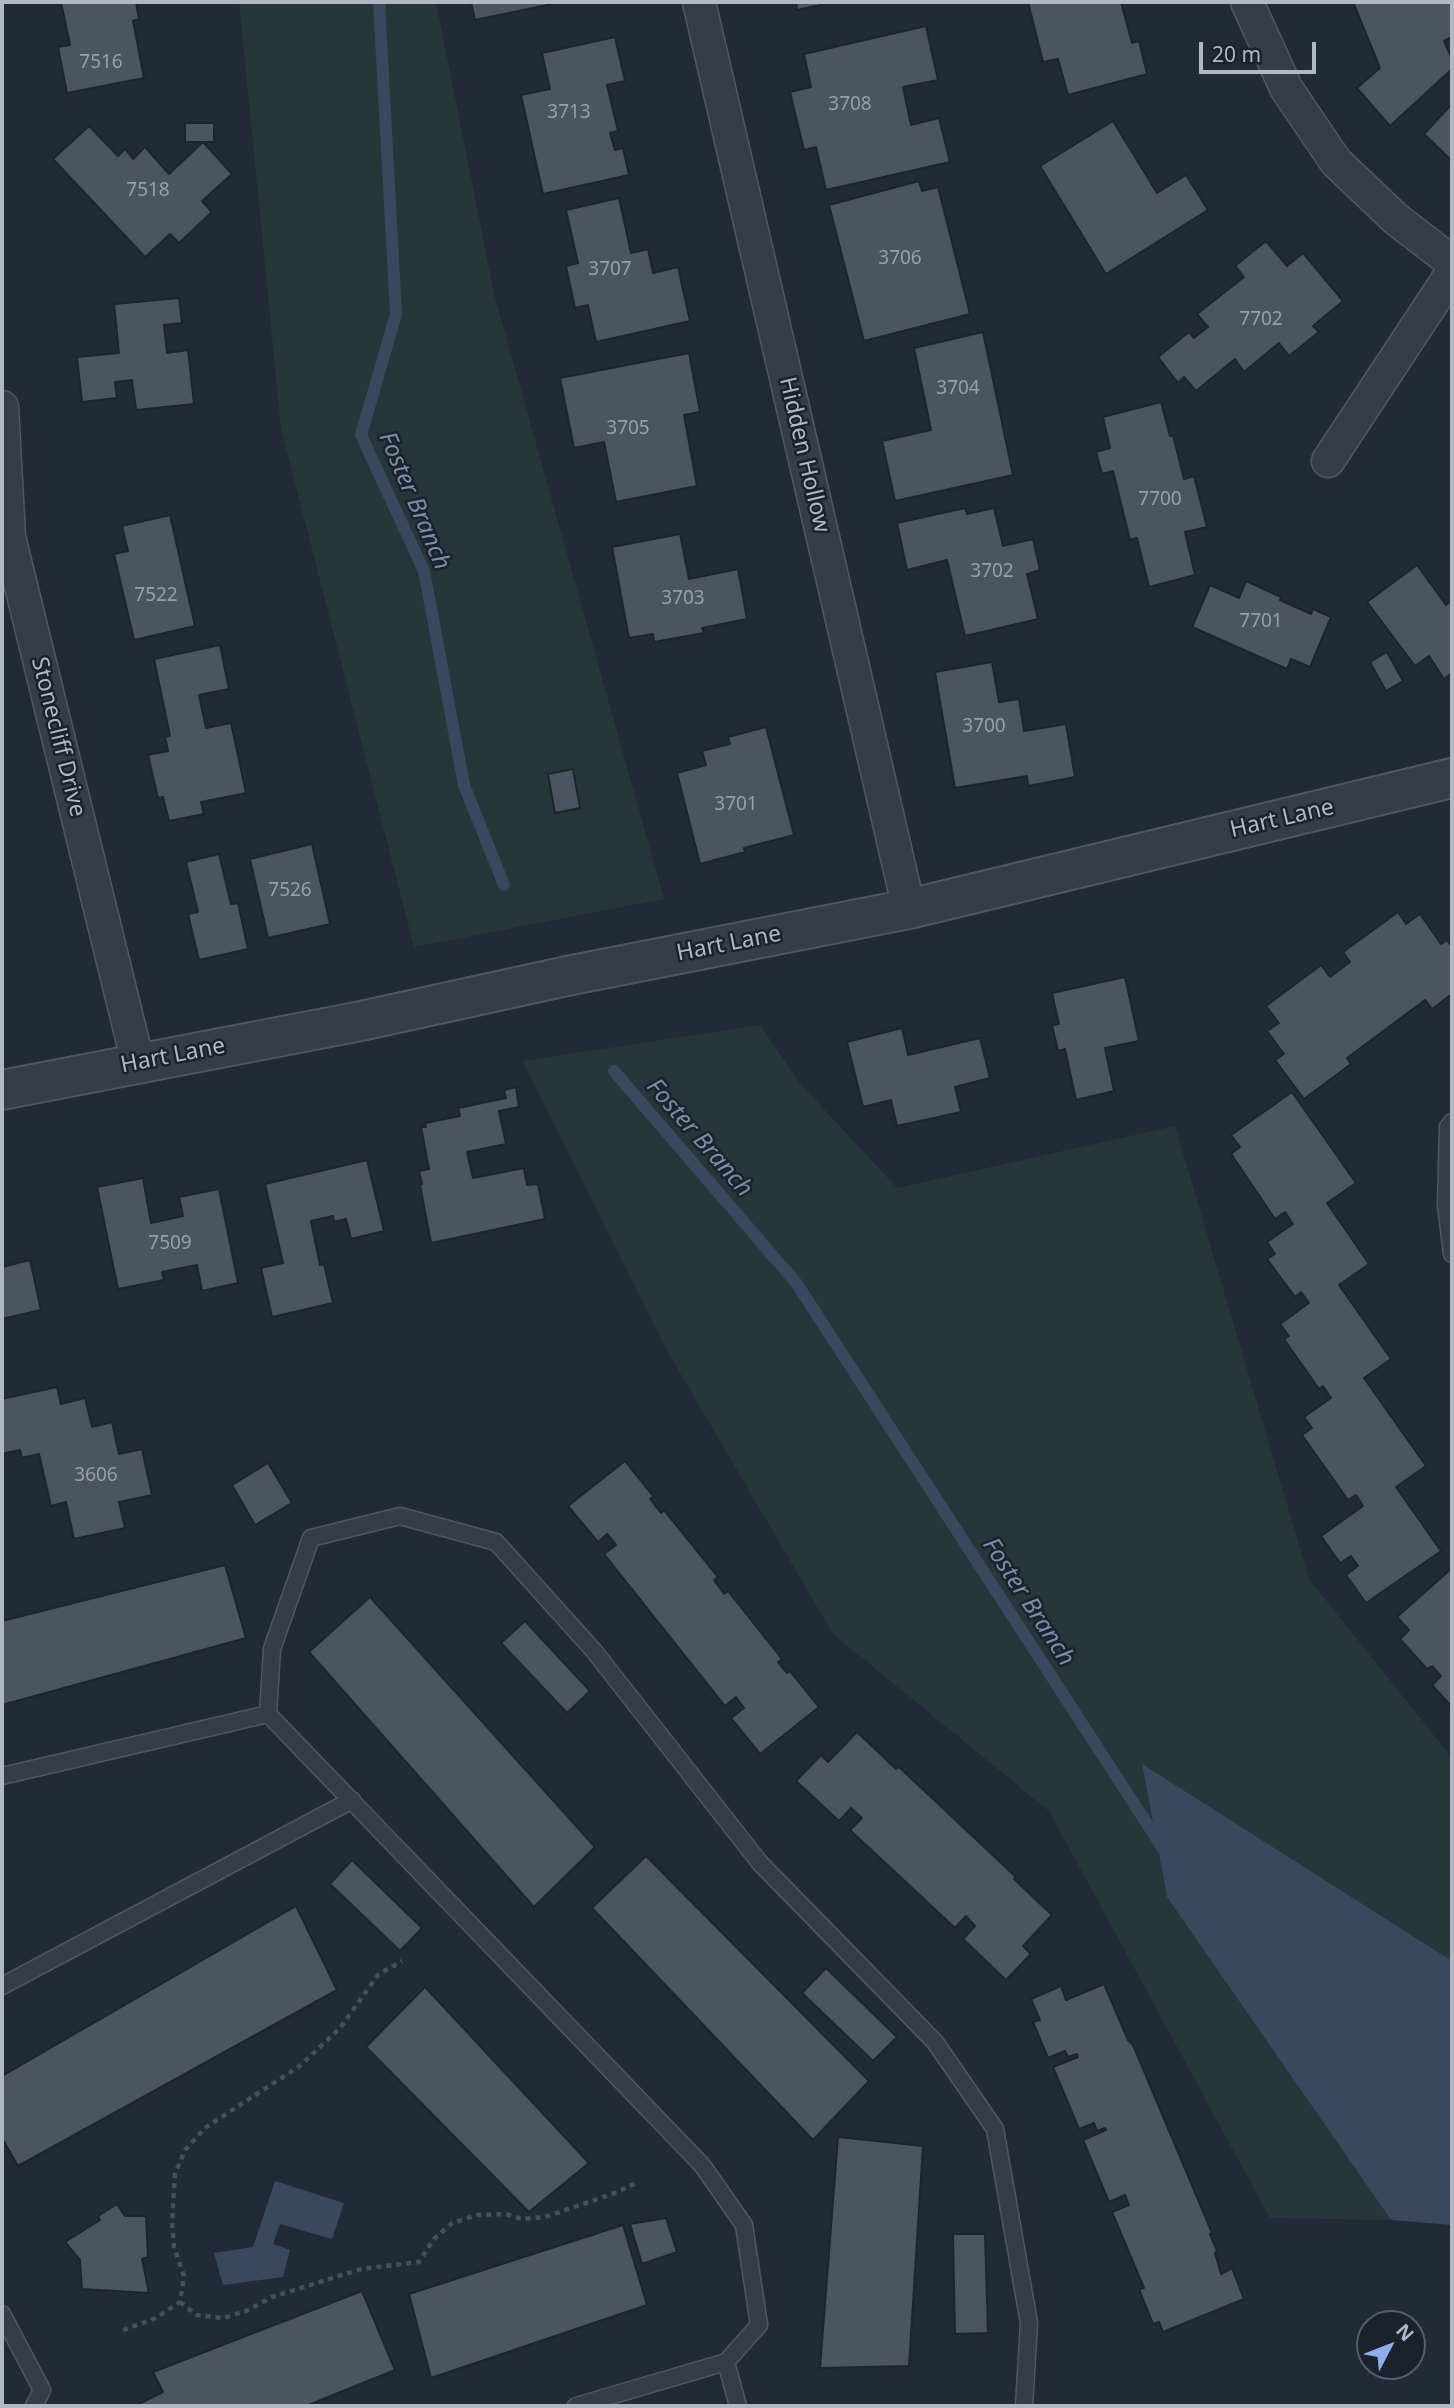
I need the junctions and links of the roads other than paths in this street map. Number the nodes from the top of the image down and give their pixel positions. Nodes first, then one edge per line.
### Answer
1 (699, 2) edge
2 (1247, 2) edge
3 (1452, 262) edge
4 (1452, 273) edge
5 (2, 407) edge
6 (1328, 461) dead end
7 (5, 538) edge
8 (1452, 778) edge
9 (909, 909) junction
10 (138, 1063) junction
11 (2, 1090) edge
12 (1452, 1122) edge
13 (1452, 1254) edge
14 (268, 1714) junction
15 (2, 1776) edge
16 (352, 1800) junction
17 (2, 1986) edge
18 (2, 2314) edge
19 (726, 2362) junction
20 (34, 2406) edge
21 (576, 2406) edge
22 (738, 2406) edge
23 (1024, 2406) edge

1 - 9 street, Hidden Hollow
2 - 3 street
4 - 6 street
5 - 7 street, Stonecliff Drive
7 - 10 street, Stonecliff Drive
8 - 9 street, Hart Lane
9 - 10 street, Hart Lane
10 - 11 street, Hart Lane
12 - 13 lane
14 - 15 lane
14 - 16 lane
14 - 23 lane
16 - 17 lane
16 - 19 lane
18 - 20 lane
19 - 21 lane
19 - 22 lane

